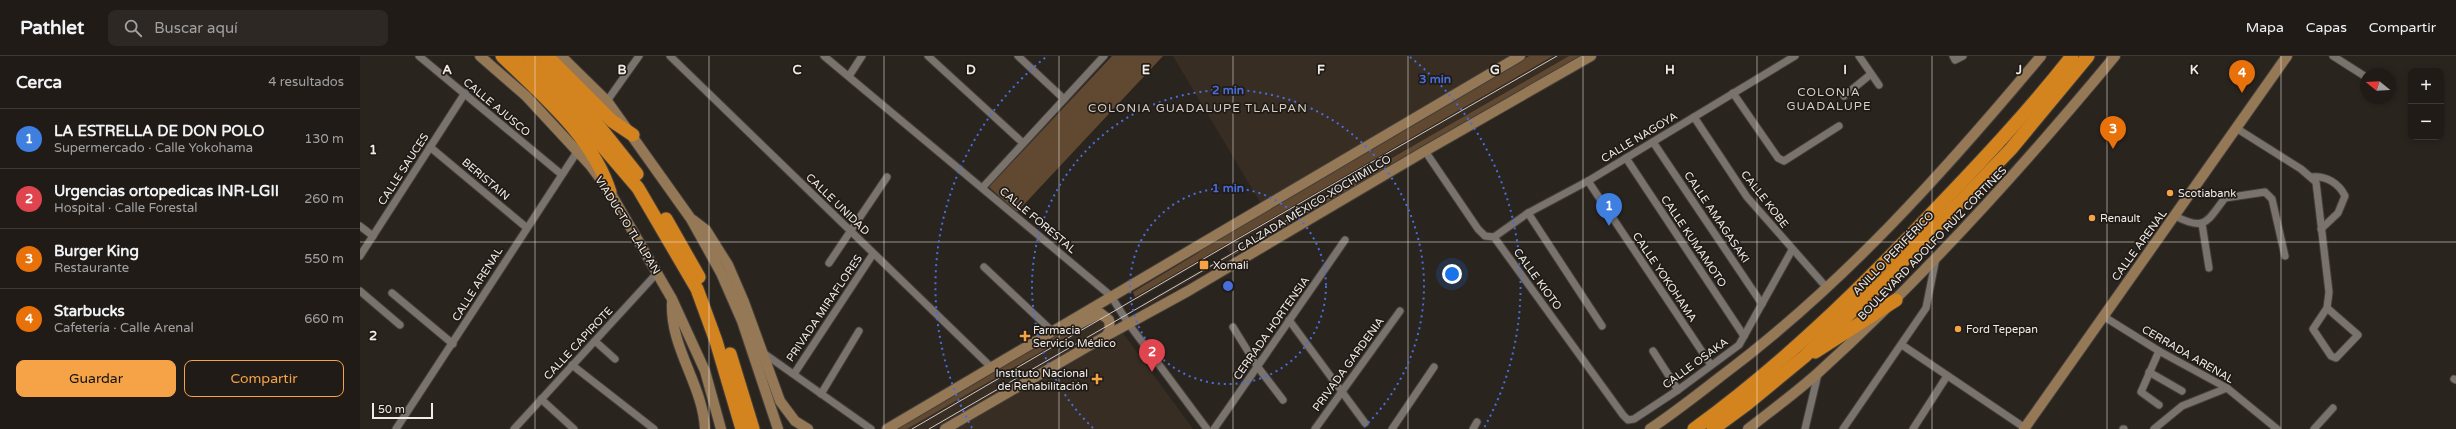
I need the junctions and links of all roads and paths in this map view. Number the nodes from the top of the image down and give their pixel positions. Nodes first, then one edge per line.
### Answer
1 (419, 56) edge
2 (480, 56) edge
3 (502, 56) edge
4 (515, 56) edge
5 (531, 56) edge
6 (547, 56) edge
7 (560, 56) edge
8 (639, 56) edge
9 (670, 56) edge
10 (824, 56) edge
11 (862, 56) edge
12 (928, 56) edge
13 (1018, 56) edge
14 (1104, 56) edge
15 (1520, 56) edge
16 (1591, 56) edge
17 (1795, 56) edge
18 (1859, 56) edge
19 (1963, 56) edge
20 (2041, 56) edge
21 (2072, 56) edge
22 (2088, 56) edge
23 (2115, 56) edge
24 (2287, 56) edge
25 (2333, 56) edge
26 (1954, 58) edge
27 (2360, 73) edge
28 (1871, 74) junction
29 (849, 76) junction
30 (1879, 86) dead end
31 (465, 93) junction
32 (1733, 93) junction
33 (1844, 96) dead end
34 (1064, 99) junction
35 (607, 100) junction
36 (1694, 117) junction
37 (1839, 126) dead end
38 (2236, 128) junction
39 (632, 135) junction
40 (1653, 142) junction
41 (1023, 143) junction
42 (430, 147) junction
43 (1425, 151) junction
44 (578, 152) junction
45 (1626, 158) junction
46 (561, 174) junction
47 (887, 177) dead end
48 (2310, 177) junction
49 (1588, 181) junction
50 (983, 187) junction
51 (610, 192) junction
52 (1528, 213) junction
53 (2175, 216) junction
54 (691, 219) junction
55 (2202, 224) junction
56 (360, 226) edge
57 (527, 228) junction
58 (2321, 229) junction
59 (850, 232) junction
60 (373, 236) junction
61 (1494, 237) junction
62 (1345, 240) dead end
63 (1792, 250) junction
64 (873, 254) junction
65 (360, 256) edge
66 (1937, 256) junction
67 (2285, 256) dead end
68 (829, 263) dead end
69 (984, 267) dead end
70 (2209, 268) dead end
71 (658, 272) junction
72 (1827, 288) junction
73 (360, 291) edge
74 (392, 293) dead end
75 (1111, 296) junction
76 (672, 299) junction
77 (1896, 300) junction
78 (1762, 304) junction
79 (2328, 308) junction
80 (1400, 311) dead end
81 (2103, 316) junction
82 (1289, 320) junction
83 (1128, 323) junction
84 (400, 325) dead end
85 (1602, 326) dead end
86 (1233, 327) dead end
87 (1053, 330) junction
88 (859, 331) dead end
89 (1106, 336) junction
90 (1744, 336) junction
91 (595, 341) junction
92 (453, 344) junction
93 (1902, 345) junction
94 (1653, 351) dead end
95 (2159, 351) junction
96 (762, 352) junction
97 (1804, 357) junction
98 (615, 359) dead end
99 (572, 365) junction
100 (1711, 365) junction
101 (1257, 366) junction
102 (1434, 367) dead end
103 (992, 368) junction
104 (2149, 372) junction
105 (794, 374) junction
106 (1818, 374) junction
107 (1947, 376) junction
108 (2227, 388) junction
109 (1678, 390) junction
110 (2182, 391) dead end
111 (1341, 392) junction
112 (821, 394) junction
113 (541, 399) junction
114 (1283, 400) dead end
115 (2159, 406) dead end
116 (2333, 408) dead end
117 (1634, 419) joint
118 (1365, 422) dead end
119 (1478, 422) dead end
120 (396, 429) edge
121 (514, 429) edge
122 (574, 429) edge
123 (654, 429) edge
124 (705, 429) edge
125 (720, 429) edge
126 (742, 429) edge
127 (753, 429) edge
128 (778, 429) edge
129 (808, 429) edge
130 (872, 429) edge
131 (887, 429) edge
132 (945, 429) edge
133 (1207, 429) edge
134 (1214, 429) edge
135 (1315, 429) edge
136 (1392, 429) edge
137 (1473, 429) edge
138 (1650, 429) edge
139 (1694, 429) edge
140 (1713, 429) edge
141 (1748, 429) edge
142 (1806, 429) edge
143 (1843, 429) edge
144 (1913, 429) edge
145 (2025, 429) edge
146 (2154, 429) edge
147 (2277, 429) edge
148 (2314, 429) edge

1 - 31 street, CALLE AJUSCO
2 - 44 main road, VIADUCTO TLALPAN
3 - 51 highway
4 - 126 highway
5 - 127 highway
6 - 39 highway
7 - 35 main road
8 - 35 street
9 - 59 street, CALLE UNIDAD
10 - 29 street, CALLE FORESTAL
11 - 29 street
12 - 41 street
13 - 34 street
14 - 34 street
15 - 75 main road, CALZADA MÉXICO-XOCHIMILCO
16 - 43 main road, CALZADA MÉXICO-XOCHIMILCO
17 - 32 street, CALLE NAGOYA
18 - 28 street
19 - 26 street
20 - 72 main road
21 - 139 highway, ANILLO PERIFÉRICO
22 - 97 highway, ANILLO PERIFÉRICO
23 - 66 main road, BOULEVARD ADOLFO RUIZ CORTINES
24 - 38 main road, CALLE ARENAL
25 - 27 street
28 - 30 street
28 - 33 street
29 - 50 street, CALLE FORESTAL
31 - 42 street, CALLE SAUCES
31 - 46 street, CALLE AJUSCO
32 - 36 street, CALLE NAGOYA
32 - 37 street
34 - 41 street
35 - 39 main road
36 - 40 street, CALLE NAGOYA
36 - 63 street, CALLE KOBE
38 - 48 street
38 - 53 main road, CALLE ARENAL
39 - 54 main road
40 - 45 street, CALLE NAGOYA
40 - 78 street, CALLE AMAGASAKI
41 - 50 street
42 - 57 street, BERISTAIN
42 - 60 street, CALLE SAUCES
43 - 61 street, CALLE KIOTO
43 - 83 main road, CALZADA MÉXICO-XOCHIMILCO
44 - 46 street, CALLE ARENAL
44 - 51 main road, VIADUCTO TLALPAN
45 - 49 street, CALLE NAGOYA
45 - 90 street, CALLE KUMAMOTO
46 - 57 street, CALLE ARENAL
47 - 59 street
48 - 58 street
48 - 58 street
49 - 52 street, CALLE NAGOYA
49 - 100 street, CALLE YOKOHAMA
50 - 75 street, CALLE FORESTAL
51 - 71 main road, VIADUCTO TLALPAN
52 - 61 street, CALLE NAGOYA
52 - 85 street
53 - 55 street
53 - 81 main road, CALLE ARENAL
54 - 96 main road
54 - 128 main road
55 - 67 street
55 - 70 street
56 - 60 street
57 - 92 street, CALLE ARENAL
58 - 79 street
59 - 64 street, CALLE UNIDAD
59 - 68 street
60 - 65 street, CALLE SAUCES
61 - 117 street, CALLE KIOTO
62 - 82 street, CERRADA HORTENSIA
63 - 72 street, CALLE KOBE
63 - 78 street, CALLE OSAKA
64 - 103 street, CALLE UNIDAD
64 - 105 street, PRIVADA MIRAFLORES
66 - 77 main road, BOULEVARD ADOLFO RUIZ CORTINES
66 - 93 street
69 - 87 street
71 - 76 main road, VIADUCTO TLALPAN
71 - 91 street, CALLE CAPIROTE
72 - 138 main road
73 - 84 street
74 - 92 street
75 - 83 street, CALLE FORESTAL
75 - 87 main road, CALZADA MÉXICO-XOCHIMILCO
76 - 124 main road
76 - 125 main road, VIADUCTO TLALPAN
77 - 97 highway
77 - 106 main road, BOULEVARD ADOLFO RUIZ CORTINES
78 - 90 street, CALLE OSAKA
79 - 79 street
80 - 111 street, PRIVADA GARDENIA
81 - 95 street, CERRADA ARENAL
81 - 145 main road, CALLE ARENAL
82 - 101 street, CERRADA HORTENSIA
82 - 111 street
83 - 89 main road, CALZADA MÉXICO-XOCHIMILCO
83 - 133 street, CALLE FORESTAL
86 - 101 street
87 - 89 main road
87 - 103 main road, CALZADA MÉXICO-XOCHIMILCO
88 - 112 street
89 - 132 main road, CALZADA MÉXICO-XOCHIMILCO
90 - 100 street, CALLE OSAKA
91 - 98 street
91 - 99 street, CALLE CAPIROTE
92 - 120 street, CALLE ARENAL
93 - 107 street
93 - 143 street
94 - 109 street
95 - 104 street
95 - 108 street, CERRADA ARENAL
96 - 105 street
96 - 129 main road
97 - 140 highway, ANILLO PERIFÉRICO
99 - 113 street, CALLE CAPIROTE
99 - 123 street
100 - 109 street, CALLE OSAKA
101 - 114 street
101 - 134 street, CERRADA HORTENSIA
102 - 136 street
103 - 131 main road, CALZADA MÉXICO-XOCHIMILCO
104 - 110 street
104 - 115 street
105 - 112 street
106 - 141 main road, BOULEVARD ADOLFO RUIZ CORTINES
106 - 142 street
107 - 144 street
107 - 145 street
108 - 146 street
108 - 147 street, CERRADA ARENAL
109 - 117 street, CALLE OSAKA
111 - 118 street
111 - 135 street, PRIVADA GARDENIA
112 - 130 street
113 - 121 street, CALLE CAPIROTE
113 - 122 street
116 - 148 street
119 - 137 street

